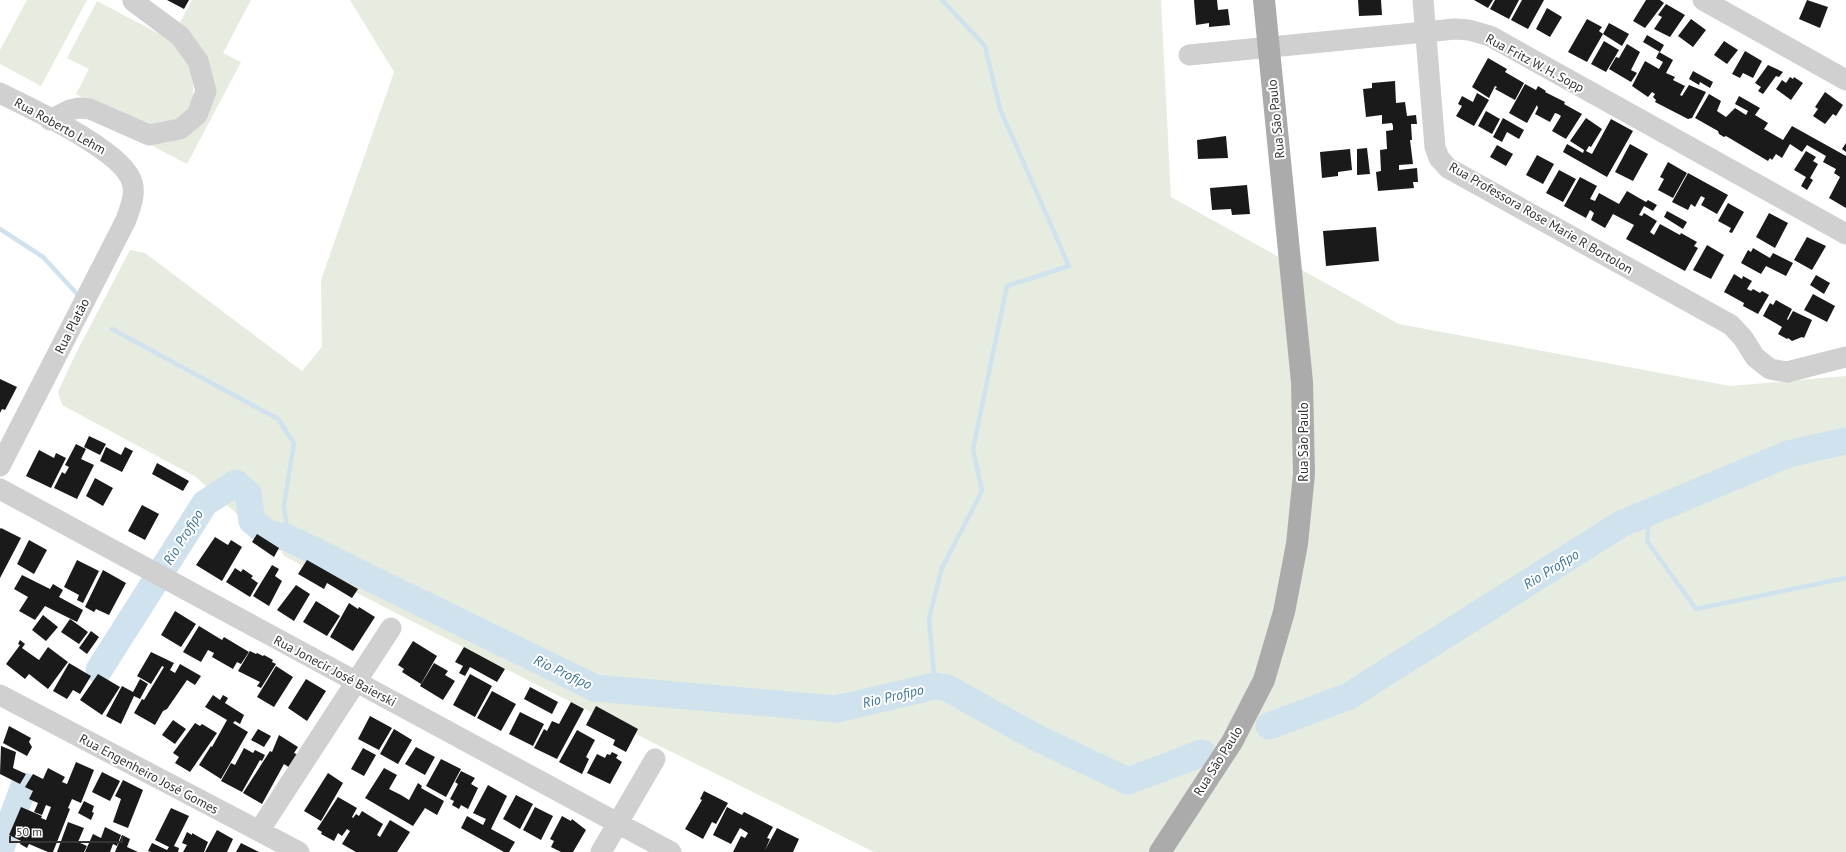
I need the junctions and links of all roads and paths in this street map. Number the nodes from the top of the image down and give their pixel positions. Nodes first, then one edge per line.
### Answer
1 (1264, 0) edge
2 (1423, 0) edge
3 (1703, 0) edge
4 (134, 1) dead end
5 (1426, 32) junction
6 (1269, 47) junction
7 (1189, 55) dead end
8 (1846, 80) edge
9 (0, 93) edge
10 (50, 120) junction
11 (132, 182) joint
12 (1846, 234) edge
13 (1846, 357) edge
14 (0, 466) edge
15 (0, 489) edge
16 (391, 628) dead end
17 (356, 682) junction
18 (0, 695) edge
19 (655, 759) dead end
20 (618, 823) junction
21 (259, 831) junction
22 (299, 852) edge
23 (601, 852) edge
24 (671, 852) edge
25 (1160, 852) edge

1 - 6 main road, Rua São Paulo
2 - 5 street, Rua Professora Rose Marie R Bortolon
3 - 8 street
4 - 10 street
5 - 6 street, Rua Fritz W. H. Sopp
5 - 12 street, Rua Fritz W. H. Sopp
5 - 13 street, Rua Professora Rose Marie R Bortolon
6 - 7 street, Rua Fritz W. H. Sopp
6 - 25 main road, Rua São Paulo
9 - 10 street, Rua Roberto Lehm
10 - 11 street, Rua Roberto Lehm
11 - 14 street, Rua Platão
15 - 17 street, Rua Jonecir José Baierski
16 - 17 street
17 - 20 street, Rua Jonecir José Baierski
17 - 21 street
18 - 21 street, Rua Engenheiro José Gomes
19 - 20 street
20 - 23 street
20 - 24 street, Rua Jonecir José Baierski
21 - 22 street, Rua Engenheiro José Gomes

